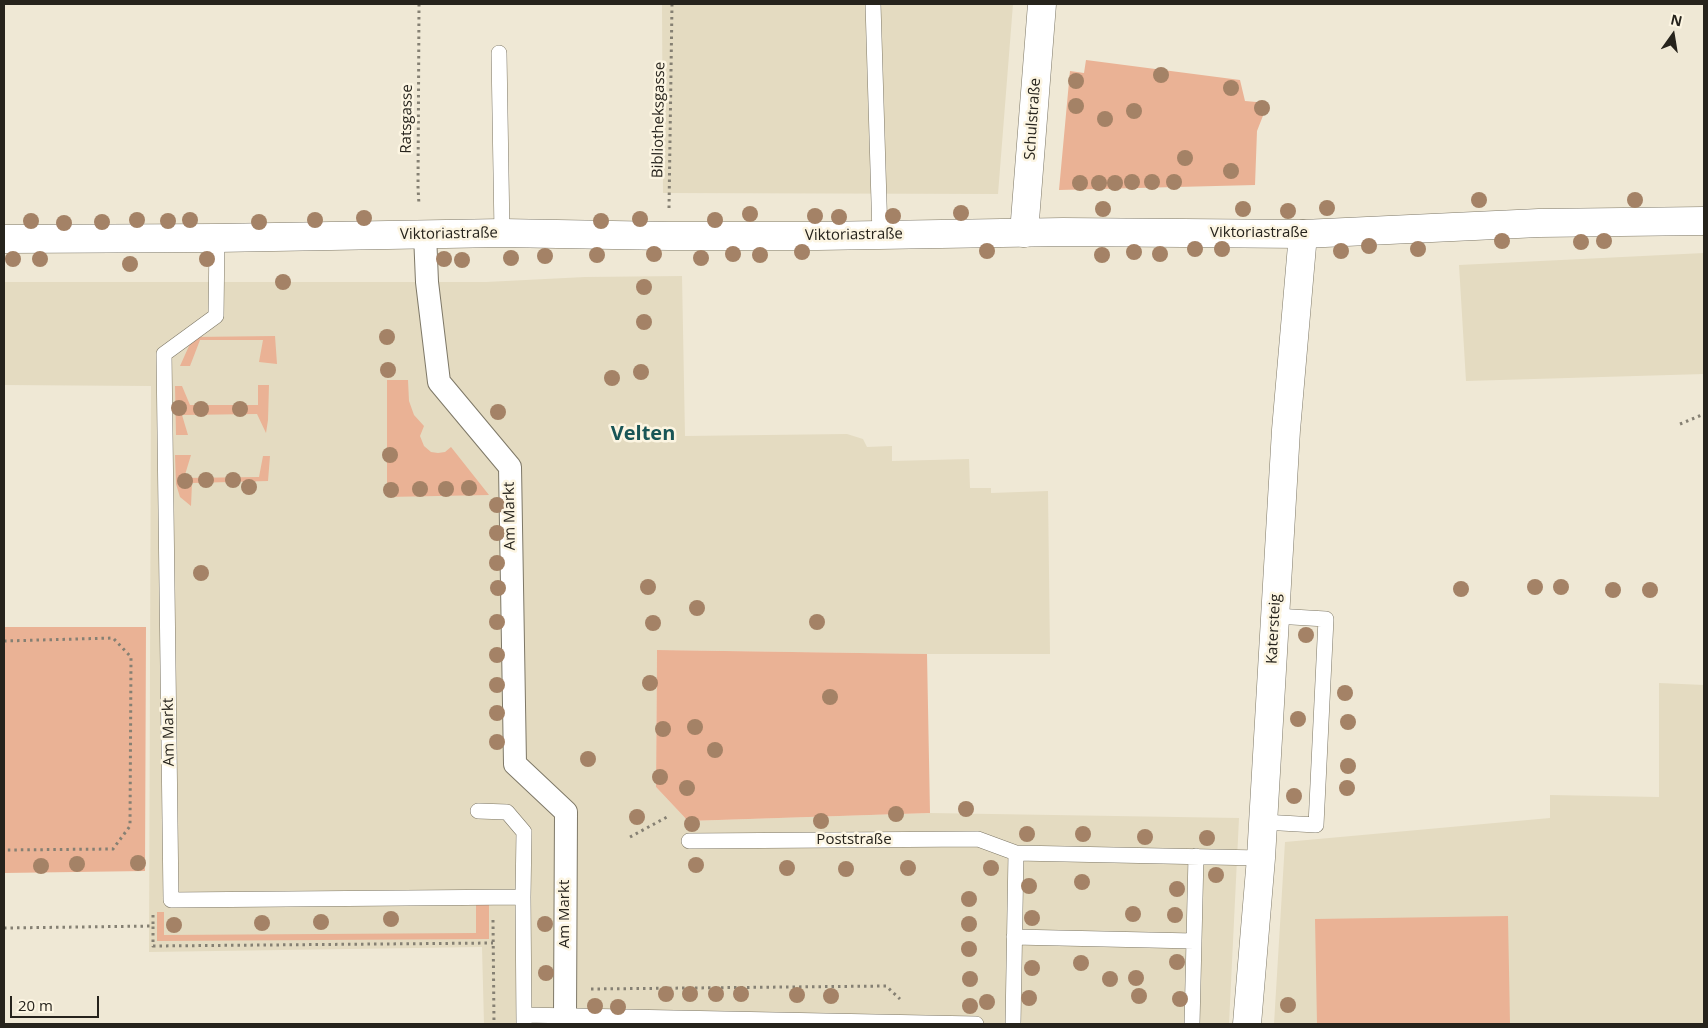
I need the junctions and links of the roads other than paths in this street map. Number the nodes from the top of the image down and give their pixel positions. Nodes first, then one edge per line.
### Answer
1 (872, 4) edge
2 (1042, 4) edge
3 (499, 52) dead end
4 (1704, 221) edge
5 (502, 233) junction
6 (1024, 233) junction
7 (425, 234) junction
8 (1303, 234) junction
9 (880, 235) junction
10 (216, 238) junction
11 (4, 239) edge
12 (1275, 616) junction
13 (478, 811) dead end
14 (1263, 822) junction
15 (689, 841) dead end
16 (1016, 853) junction
17 (1196, 856) junction
18 (1261, 858) junction
19 (523, 897) junction
20 (1014, 937) junction
21 (1194, 941) junction
22 (565, 1016) junction
23 (524, 1019) edge
24 (928, 1023) edge
25 (976, 1024) edge
26 (1013, 1024) edge
27 (1192, 1024) edge
28 (1247, 1024) edge

1 - 9 lane
2 - 6 street, Schulstraße
3 - 5 lane
4 - 8 street, Viktoriastraße
5 - 7 street, Viktoriastraße
5 - 9 street, Viktoriastraße
6 - 8 street, Viktoriastraße
6 - 9 street, Viktoriastraße
7 - 10 street, Viktoriastraße
7 - 22 street, Am Markt
8 - 12 street, Katersteig
10 - 11 street, Viktoriastraße
10 - 19 lane, Am Markt
12 - 14 street, Katersteig
12 - 14 lane
13 - 19 lane
14 - 18 street, Katersteig
15 - 16 lane, Poststraße
16 - 17 lane, Poststraße
16 - 20 lane
17 - 18 lane, Poststraße
17 - 21 lane
18 - 28 street, Katersteig
19 - 23 lane
20 - 21 lane
20 - 26 lane
21 - 27 lane
22 - 23 lane
22 - 24 lane
24 - 25 lane

